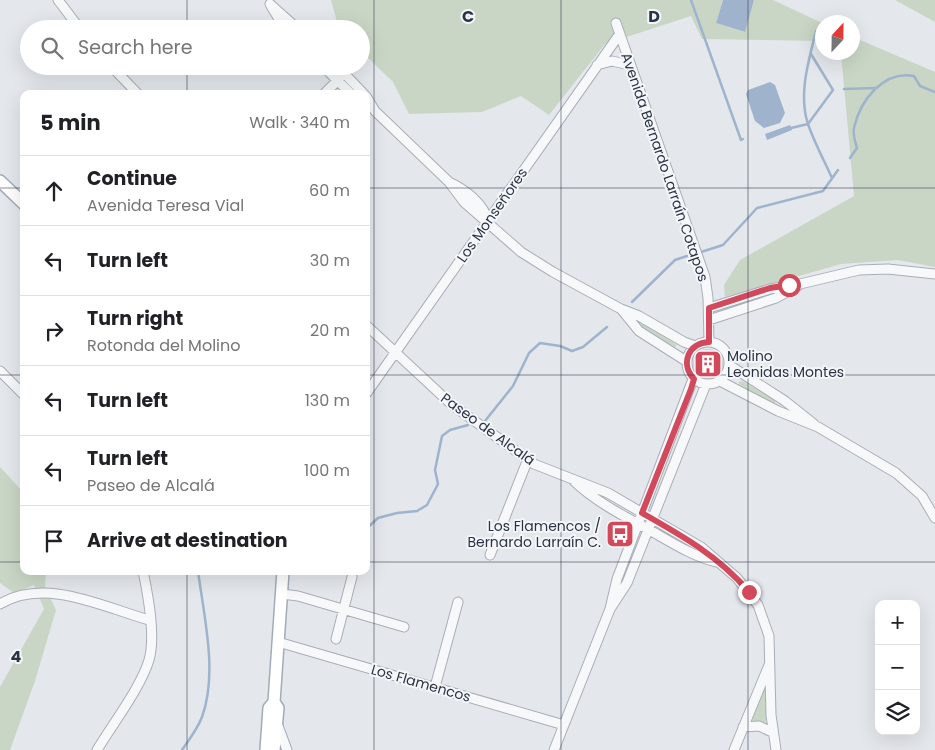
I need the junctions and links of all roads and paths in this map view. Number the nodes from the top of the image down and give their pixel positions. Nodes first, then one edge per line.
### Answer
1 (58, 0) edge
2 (67, 0) edge
3 (268, 2) edge
4 (74, 20) joint
5 (279, 20) edge
6 (288, 20) edge
7 (616, 23) dead end
8 (618, 35) junction
9 (596, 65) junction
10 (630, 65) junction
11 (120, 75) edge
12 (331, 75) edge
13 (344, 75) edge
14 (346, 75) edge
15 (337, 81) junction
16 (134, 90) edge
17 (328, 90) edge
18 (347, 90) edge
19 (360, 90) edge
20 (370, 103) edge
21 (370, 108) edge
22 (375, 111) junction
23 (0, 181) edge
24 (20, 200) edge
25 (488, 221) junction
26 (935, 274) edge
27 (800, 284) junction
28 (709, 308) junction
29 (621, 309) junction
30 (709, 320) junction
31 (370, 329) edge
32 (709, 342) junction
33 (695, 346) junction
34 (394, 353) junction
35 (686, 361) junction
36 (729, 365) junction
37 (0, 371) edge
38 (694, 379) junction
39 (720, 381) junction
40 (706, 384) junction
41 (370, 388) edge
42 (20, 391) edge
43 (818, 427) junction
44 (665, 455) junction
45 (528, 459) junction
46 (676, 459) junction
47 (574, 481) junction
48 (642, 513) junction
49 (935, 518) edge
50 (652, 519) junction
51 (638, 524) junction
52 (648, 530) junction
53 (490, 556) dead end
54 (717, 562) junction
55 (143, 575) edge
56 (283, 575) edge
57 (352, 577) dead end
58 (282, 594) junction
59 (458, 602) dead end
60 (0, 604) edge
61 (610, 609) junction
62 (344, 610) junction
63 (149, 620) junction
64 (404, 627) dead end
65 (336, 639) dead end
66 (278, 642) junction
67 (771, 661) junction
68 (434, 687) junction
69 (274, 702) junction
70 (277, 724) junction
71 (564, 725) junction
72 (743, 727) junction
73 (772, 732) junction
74 (97, 750) edge
75 (266, 750) edge
76 (274, 750) edge
77 (287, 750) edge
78 (554, 750) edge
79 (734, 750) edge
80 (776, 750) edge

1 - 4 street
2 - 4 street
3 - 5 street
3 - 6 street
7 - 8 street, Avenida Bernardo Larraín Cotapos
8 - 9 street, Los Monseñores
8 - 10 street, Avenida Bernardo Larraín Cotapos
9 - 10 street
9 - 25 street, Los Monseñores
10 - 28 street, Avenida Bernardo Larraín Cotapos
11 - 16 street
12 - 15 street
13 - 15 street
14 - 19 street
15 - 17 street
15 - 18 street
20 - 22 street
21 - 22 street
22 - 25 street
23 - 24 main road
25 - 29 street
25 - 34 street, Los Monseñores
26 - 27 street
27 - 28 street
27 - 30 street
28 - 30 street, Avenida Bernardo Larraín Cotapos
29 - 33 street
29 - 35 street
30 - 32 street, Avenida Bernardo Larraín Cotapos
31 - 34 street, Paseo de Alcalá
32 - 33 street
32 - 36 street
33 - 35 street
34 - 41 street, Los Monseñores
34 - 45 street, Paseo de Alcalá
35 - 38 street
36 - 39 street
36 - 43 street
37 - 42 street
38 - 40 street
38 - 44 street
39 - 40 street
39 - 43 street
40 - 46 street
43 - 49 street
44 - 46 street
44 - 48 street
45 - 47 street, Paseo de Alcalá
45 - 53 street
46 - 50 street
47 - 48 street, Paseo de Alcalá
47 - 51 street, Paseo de Alcalá
48 - 50 street, Paseo de Alcalá
48 - 51 street
50 - 52 street
50 - 54 street, Paseo de Alcalá
51 - 52 street, Paseo de Alcalá
51 - 61 street
52 - 54 street, Paseo de Alcalá
52 - 61 street
54 - 67 street, Paseo de Alcalá
55 - 63 street
56 - 58 main road
57 - 62 street
58 - 62 street
58 - 66 main road
59 - 68 street
60 - 63 street
61 - 71 street
62 - 64 street
62 - 65 street
63 - 74 street
66 - 68 street, Los Flamencos
66 - 69 main road
67 - 72 street
67 - 73 street, Paseo de Alcalá
68 - 71 street, Los Flamencos
69 - 70 main road
69 - 75 main road
70 - 76 main road
70 - 77 street
71 - 78 street
72 - 73 street
72 - 79 street
73 - 80 street, Paseo de Alcalá

